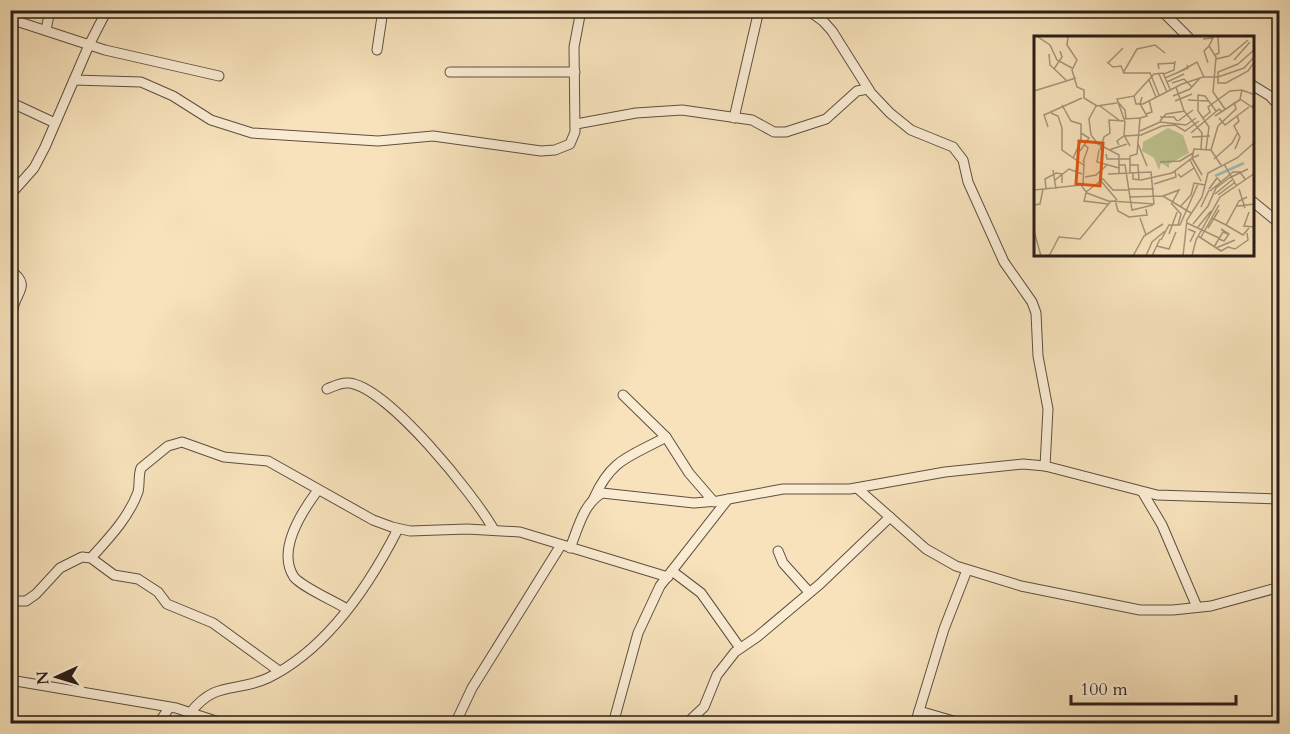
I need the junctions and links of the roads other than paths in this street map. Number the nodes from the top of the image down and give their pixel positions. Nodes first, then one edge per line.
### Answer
1 (50, 10) edge
2 (107, 10) edge
3 (383, 10) edge
4 (581, 10) edge
5 (759, 10) edge
6 (808, 10) edge
7 (1161, 10) edge
8 (10, 19) edge
9 (46, 30) junction
10 (1187, 36) edge
11 (89, 45) junction
12 (377, 50) dead end
13 (450, 72) dead end
14 (574, 72) junction
15 (219, 76) dead end
16 (74, 80) junction
17 (1254, 85) edge
18 (1280, 88) edge
19 (868, 89) junction
20 (1270, 96) junction
21 (10, 102) edge
22 (1280, 107) edge
23 (734, 118) junction
24 (55, 123) junction
25 (576, 124) junction
26 (10, 195) edge
27 (1254, 203) edge
28 (1280, 224) edge
29 (10, 270) edge
30 (13, 309) dead end
31 (327, 389) dead end
32 (623, 395) dead end
33 (666, 437) junction
34 (1045, 466) junction
35 (857, 488) junction
36 (318, 489) junction
37 (1143, 493) junction
38 (594, 498) junction
39 (728, 499) junction
40 (1280, 499) edge
41 (714, 502) junction
42 (890, 517) junction
43 (398, 529) junction
44 (494, 530) junction
45 (566, 546) junction
46 (778, 551) dead end
47 (91, 558) junction
48 (967, 570) junction
49 (670, 574) junction
50 (1280, 587) edge
51 (808, 592) junction
52 (10, 601) edge
53 (1197, 607) junction
54 (347, 609) junction
55 (740, 648) junction
56 (279, 671) junction
57 (10, 680) edge
58 (169, 708) junction
59 (919, 711) junction
60 (190, 712) junction
61 (159, 723) edge
62 (225, 723) edge
63 (455, 723) edge
64 (613, 723) edge
65 (686, 723) edge
66 (915, 723) edge
67 (964, 723) edge

1 - 9 street
2 - 11 street
3 - 12 street
4 - 14 street
5 - 23 street
6 - 19 street
7 - 10 street
8 - 9 street
9 - 11 street
11 - 15 street
11 - 16 street
13 - 14 street
14 - 25 street
16 - 24 street
16 - 25 street
17 - 20 street
18 - 20 street
19 - 23 street
19 - 34 street
20 - 22 street
21 - 24 street
23 - 25 street
24 - 26 street
27 - 28 street
29 - 30 street
31 - 44 street
32 - 33 street
33 - 38 street
33 - 41 street
34 - 35 street
34 - 37 street
35 - 39 street
35 - 42 street
36 - 43 street
36 - 47 street
36 - 54 street
37 - 40 street
37 - 53 street
38 - 41 street
38 - 45 street
39 - 41 street
39 - 49 street
42 - 48 street
42 - 51 street
43 - 44 street
43 - 54 street
44 - 45 street
45 - 49 street
45 - 63 street
46 - 51 street
47 - 52 street
47 - 56 street
48 - 53 street
48 - 59 street
49 - 55 street
49 - 64 street
50 - 53 street
51 - 55 street
54 - 56 street
55 - 65 street
56 - 60 street
57 - 58 street
58 - 60 street
58 - 61 street
59 - 66 street
59 - 67 street
60 - 62 street

